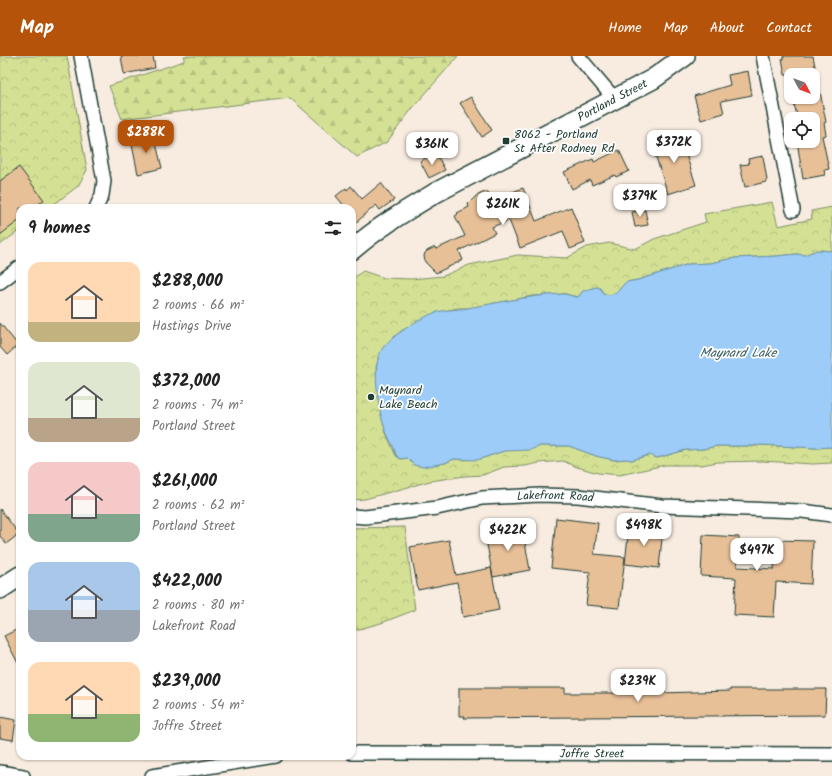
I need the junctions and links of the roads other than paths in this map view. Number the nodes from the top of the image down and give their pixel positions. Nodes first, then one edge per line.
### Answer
1 (81, 56) edge
2 (578, 56) edge
3 (685, 56) edge
4 (763, 56) edge
5 (618, 96) junction
6 (98, 204) edge
7 (794, 210) dead end
8 (356, 247) edge
9 (16, 270) edge
10 (0, 282) edge
11 (832, 515) edge
12 (356, 516) edge
13 (16, 579) edge
14 (0, 589) edge
15 (356, 753) edge
16 (832, 754) edge
17 (251, 760) edge
18 (0, 772) edge
19 (23, 776) edge
20 (152, 776) edge

1 - 6 street
2 - 5 street
3 - 5 main road, Portland Street
4 - 7 street
5 - 8 main road, Portland Street
9 - 10 street
11 - 12 street, Lakefront Road
13 - 14 main road
15 - 16 street, Joffre Street
17 - 20 street
18 - 19 street

